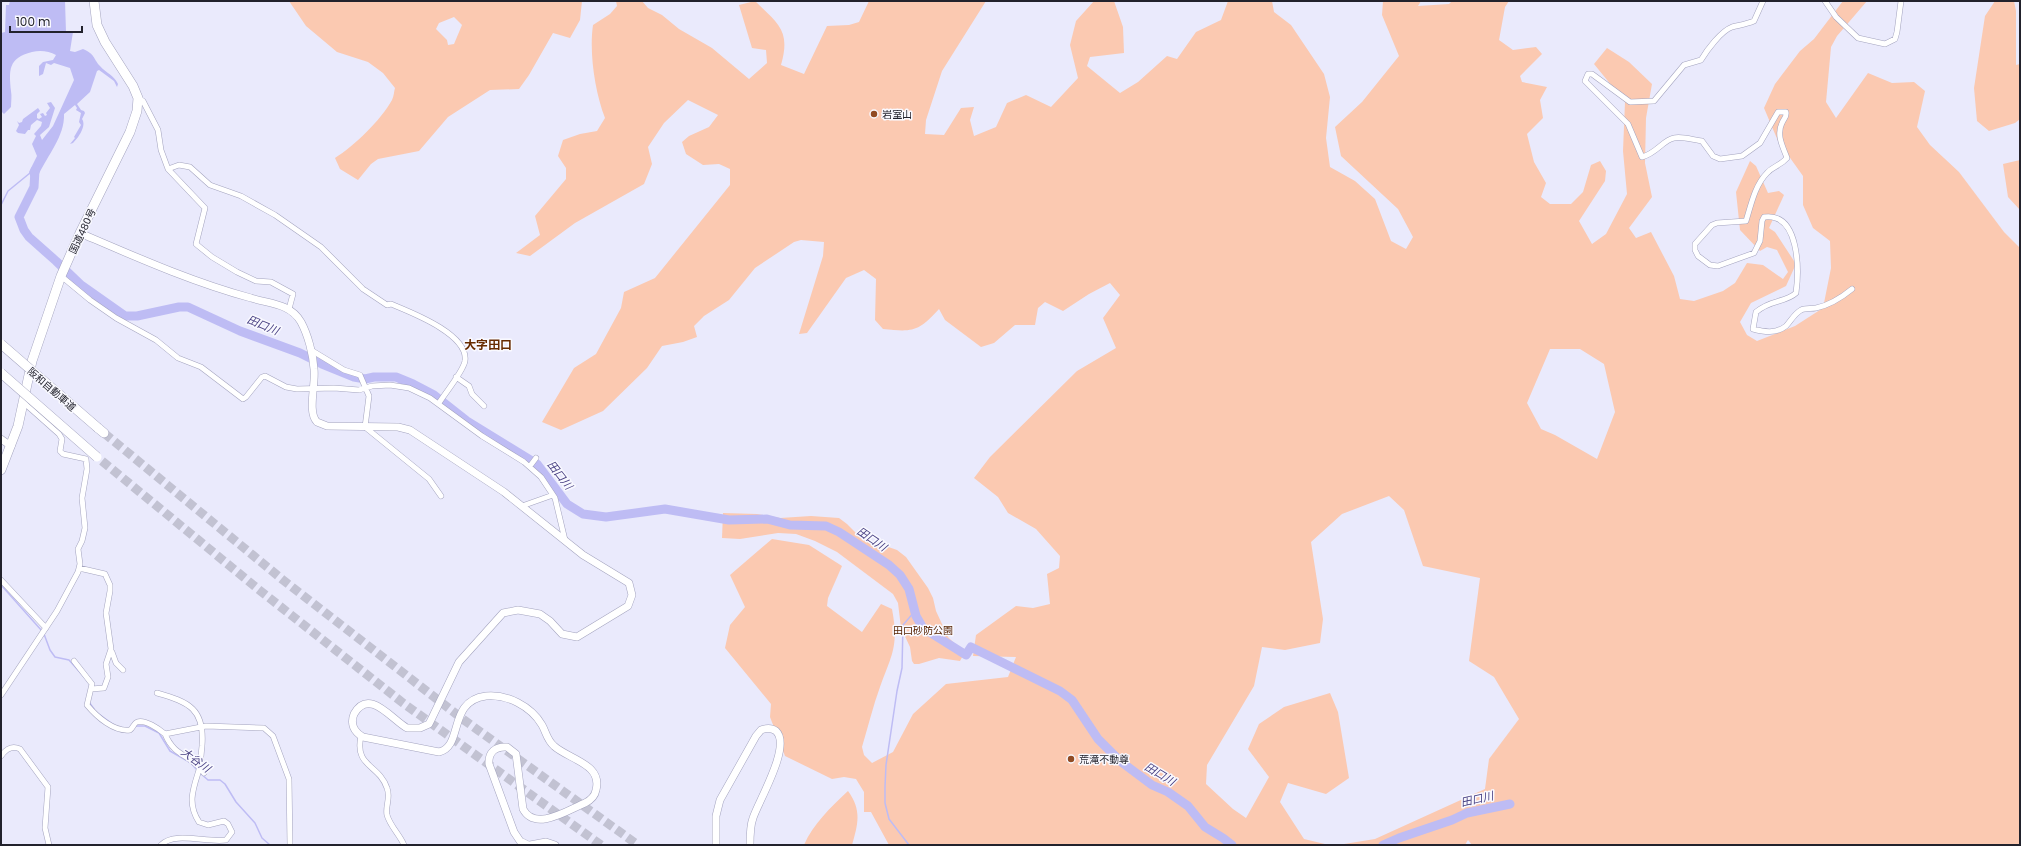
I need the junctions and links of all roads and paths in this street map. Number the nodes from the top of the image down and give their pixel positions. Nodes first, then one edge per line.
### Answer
1 (94, 1) edge
2 (1763, 1) edge
3 (1825, 1) edge
4 (1901, 1) edge
5 (138, 98) junction
6 (168, 169) junction
7 (80, 233) junction
8 (62, 275) junction
9 (1852, 289) dead end
10 (289, 309) junction
11 (1, 344) edge
12 (311, 353) junction
13 (1, 373) edge
14 (456, 377) junction
15 (365, 386) junction
16 (314, 389) junction
17 (23, 402) junction
18 (439, 403) junction
19 (484, 406) dead end
20 (365, 427) junction
21 (101, 430) tunnel mouth
22 (1, 439) edge
23 (11, 446) junction
24 (100, 459) tunnel mouth
25 (536, 459) dead end
26 (530, 466) junction
27 (1, 470) edge
28 (553, 495) junction
29 (440, 496) dead end
30 (522, 506) junction
31 (565, 540) junction
32 (79, 568) junction
33 (1, 580) edge
34 (46, 628) junction
35 (111, 649) junction
36 (74, 661) dead end
37 (123, 670) dead end
38 (91, 689) junction
39 (157, 693) dead end
40 (1, 695) edge
41 (202, 726) junction
42 (164, 734) junction
43 (361, 736) junction
44 (1, 756) edge
45 (200, 766) junction
46 (204, 773) dead end
47 (49, 845) edge
48 (161, 845) edge
49 (290, 845) edge
50 (404, 845) edge
51 (529, 845) edge
52 (555, 845) edge
53 (716, 845) edge
54 (750, 845) edge

1 - 5 highway
2 - 9 street
3 - 4 street
5 - 6 street
5 - 7 highway, 国道480号
6 - 10 street
6 - 14 street
7 - 8 highway, 国道480号
7 - 10 street
8 - 16 street
8 - 17 highway, 国道480号
10 - 12 street
11 - 21 highway, 阪和自動車道, bridge
12 - 15 street
12 - 16 street
13 - 24 highway, bridge
14 - 18 street
14 - 19 street
15 - 16 street
15 - 18 street
15 - 20 street
16 - 20 street
17 - 23 highway, 国道480号
17 - 32 street
18 - 26 street
20 - 29 street
20 - 30 street
22 - 23 street
23 - 27 highway, 国道480号
25 - 26 street
26 - 28 street
28 - 30 street
28 - 31 street
30 - 31 street
31 - 43 street
32 - 34 street
32 - 35 street
33 - 34 street
34 - 40 street
35 - 37 street
35 - 38 street
36 - 38 street
38 - 42 street
39 - 41 street
41 - 42 street
41 - 45 street
41 - 49 street
42 - 45 street
43 - 50 street
43 - 51 street
44 - 47 street
45 - 46 street
45 - 48 street
51 - 52 street
53 - 54 street

